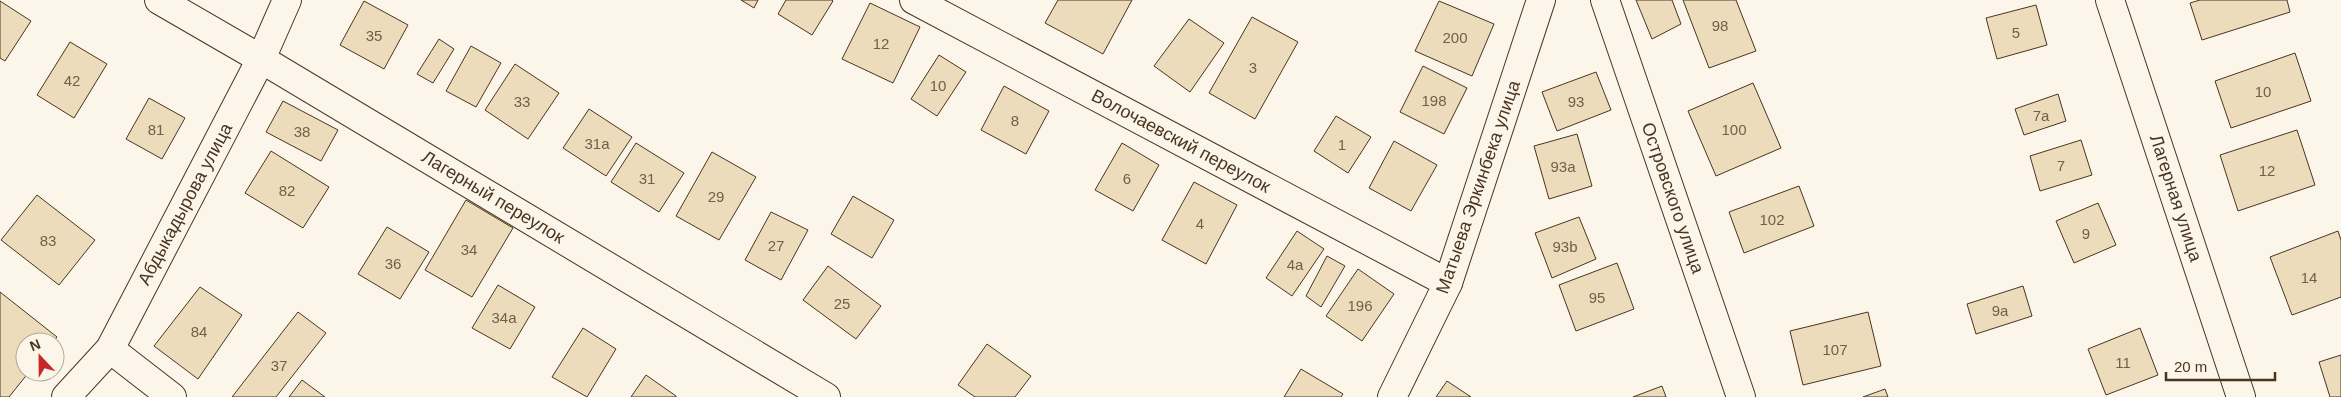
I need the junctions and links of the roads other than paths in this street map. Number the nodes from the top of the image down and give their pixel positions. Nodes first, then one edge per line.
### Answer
1 (158, 0) edge
2 (287, 0) edge
3 (914, 0) edge
4 (1541, 0) edge
5 (1605, 0) edge
6 (2110, 0) edge
7 (262, 59) junction
8 (1448, 283) junction
9 (110, 349) junction
10 (66, 397) edge
11 (172, 397) edge
12 (826, 397) edge
13 (1392, 397) edge
14 (1741, 397) edge
15 (2242, 397) edge

1 - 7 street, Лагерный переулок
2 - 7 street, Абдыкадырова улица
3 - 8 street, Волочаевский переулок
4 - 8 street, Матыева Эркинбека улица
5 - 14 street, Островского улица
6 - 15 street, Лагерная улица
7 - 9 street, Абдыкадырова улица
7 - 12 street, Лагерный переулок
8 - 13 street, Матыева Эркинбека улица
9 - 10 street, Абдыкадырова улица
9 - 11 street

